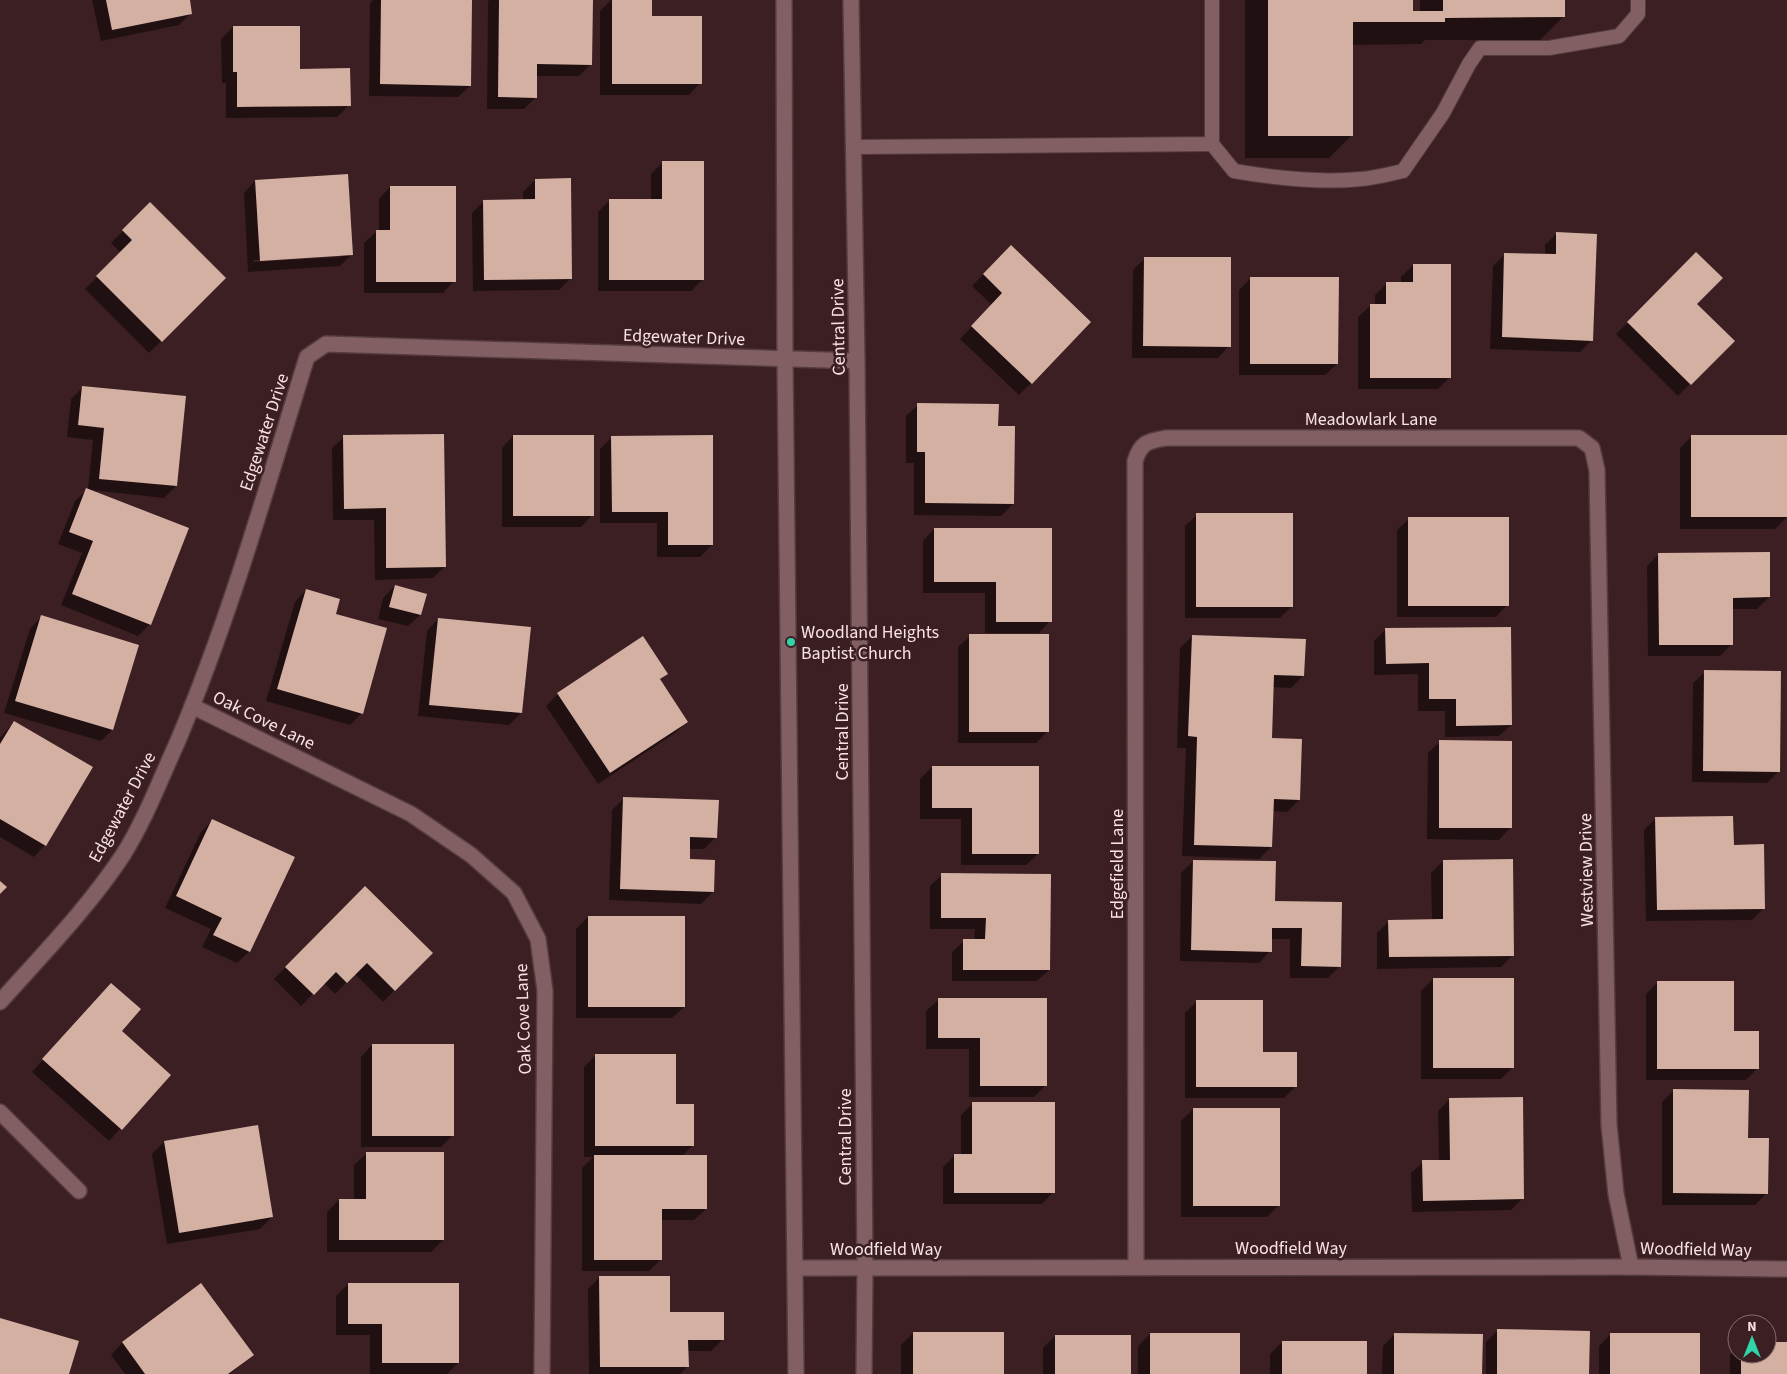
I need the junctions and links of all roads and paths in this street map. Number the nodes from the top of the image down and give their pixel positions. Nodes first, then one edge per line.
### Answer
1 (784, 0) edge
2 (851, 0) edge
3 (1212, 0) edge
4 (1638, 0) edge
5 (1212, 144) junction
6 (854, 147) junction
7 (785, 359) junction
8 (857, 361) junction
9 (1135, 461) joint
10 (1597, 470) joint
11 (192, 706) junction
12 (0, 1002) edge
13 (0, 1112) edge
14 (79, 1191) dead end
15 (1136, 1267) junction
16 (1631, 1267) junction
17 (795, 1268) junction
18 (865, 1268) junction
19 (1787, 1269) edge
20 (542, 1374) edge
21 (796, 1374) edge
22 (864, 1374) edge

1 - 7 street
2 - 6 street, Central Drive
3 - 5 lane
4 - 5 lane
5 - 6 lane
6 - 8 street, Central Drive
7 - 8 street, Edgewater Drive
7 - 11 street, Edgewater Drive
7 - 17 street
8 - 18 street, Central Drive
9 - 10 street, Meadowlark Lane
9 - 15 street, Edgefield Lane
10 - 16 street, Westview Drive
11 - 12 street, Edgewater Drive
11 - 20 street, Oak Cove Lane
13 - 14 street
15 - 16 street, Woodfield Way
15 - 18 street, Woodfield Way
16 - 19 street, Woodfield Way
17 - 18 street, Woodfield Way
17 - 21 street
18 - 22 street, Central Drive

